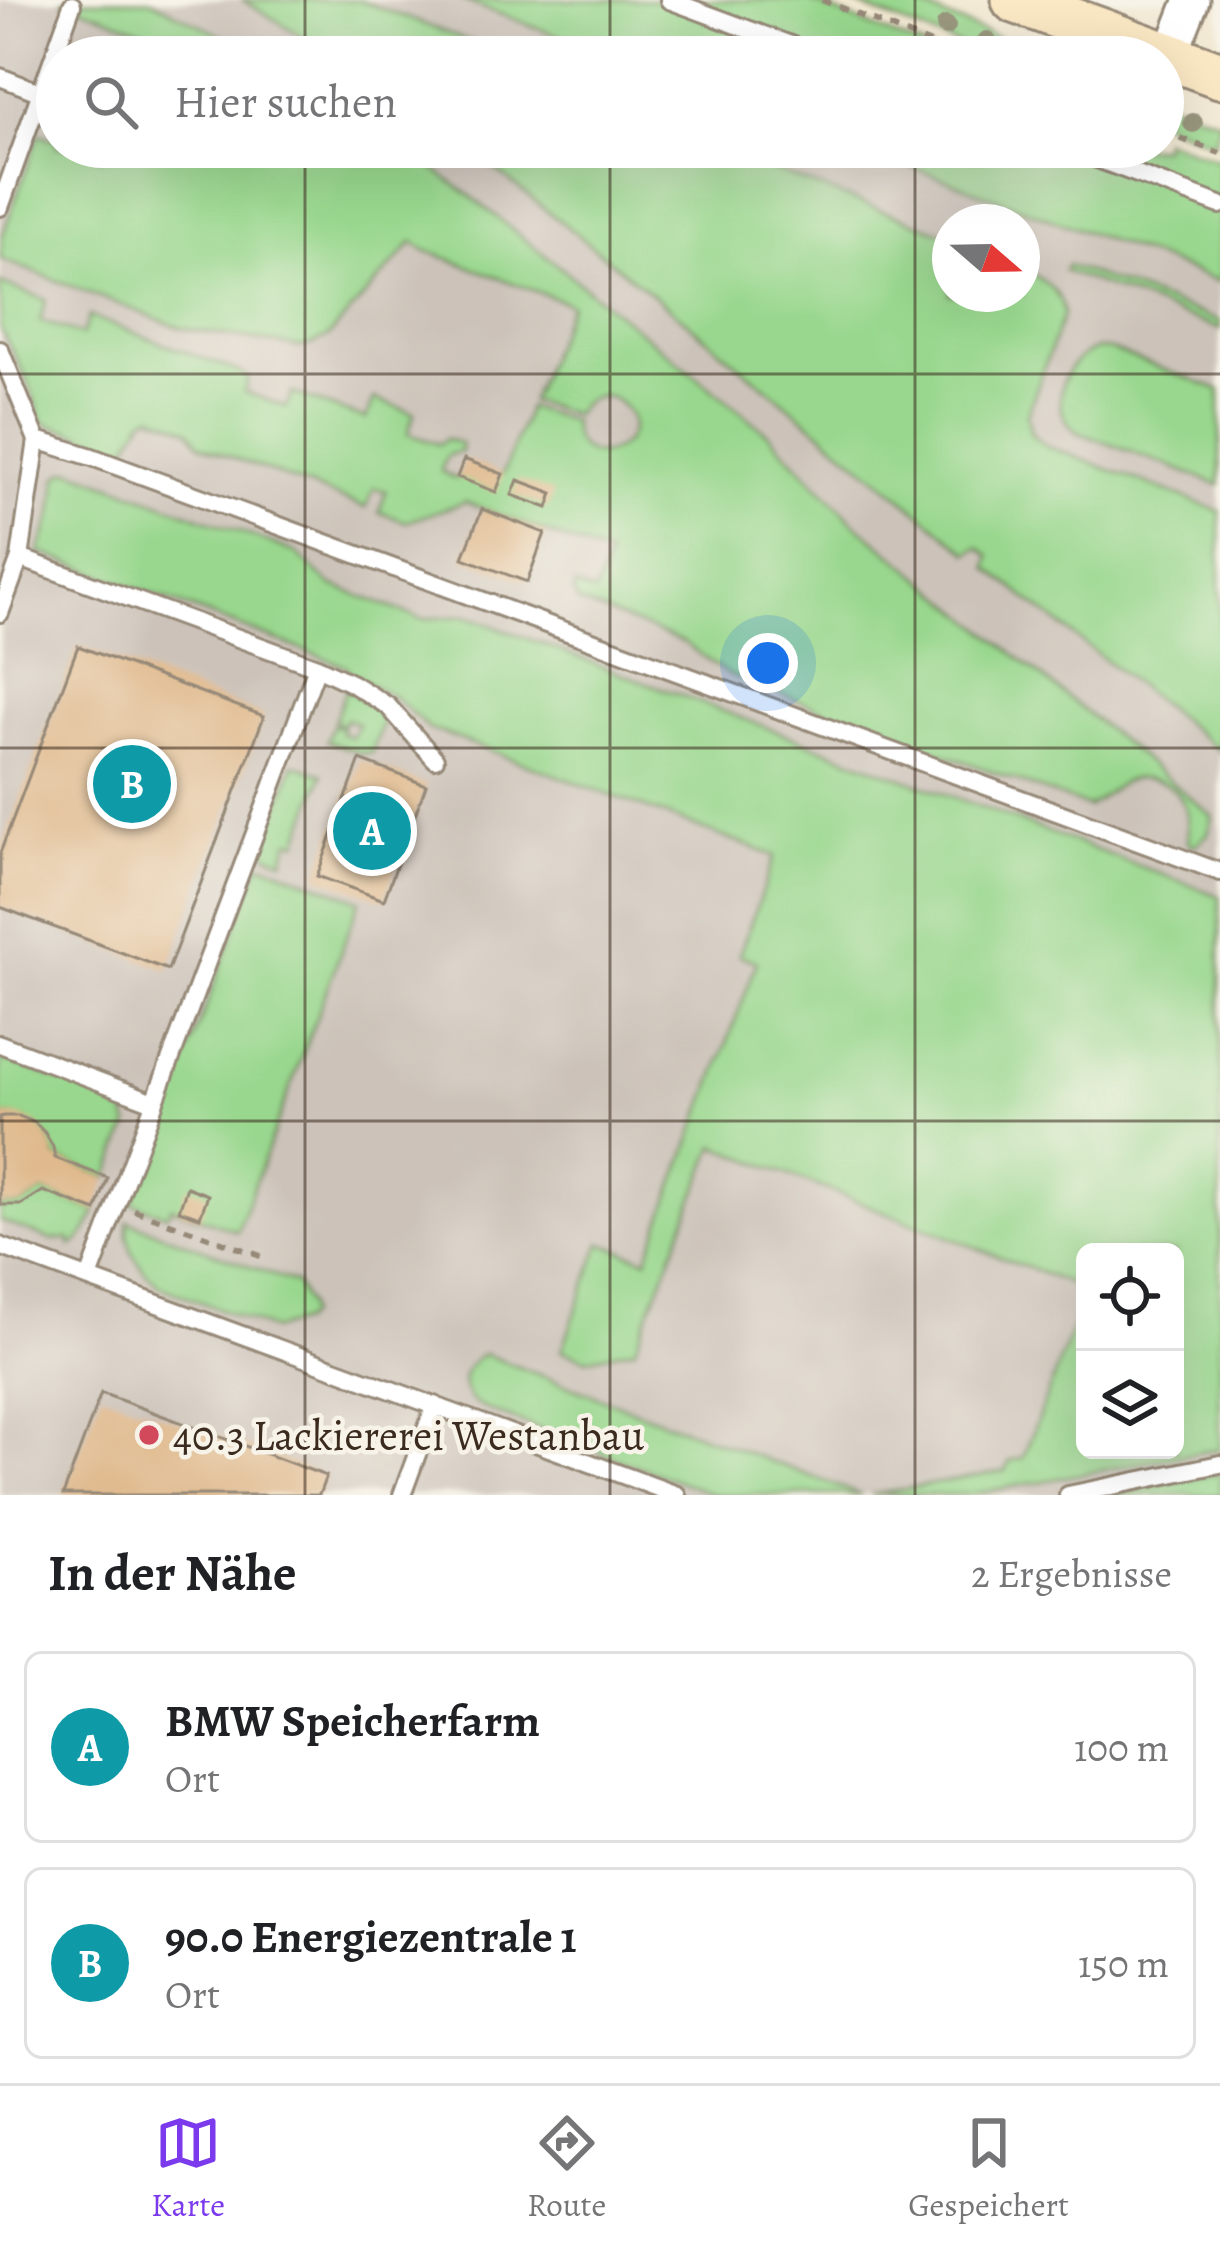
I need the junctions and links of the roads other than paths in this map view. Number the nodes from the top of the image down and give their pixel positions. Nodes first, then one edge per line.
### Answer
1 (669, 0) edge
2 (1015, 0) edge
3 (1192, 0) edge
4 (72, 5) dead end
5 (64, 36) edge
6 (766, 36) edge
7 (1115, 36) edge
8 (1178, 36) edge
9 (1184, 61) edge
10 (1220, 75) edge
11 (0, 77) edge
12 (36, 91) edge
13 (36, 125) edge
14 (1121, 168) edge
15 (1220, 205) edge
16 (0, 207) edge
17 (0, 350) edge
18 (38, 440) junction
19 (20, 558) junction
20 (0, 613) edge
21 (317, 667) junction
22 (435, 759) dead end
23 (1220, 872) edge
24 (0, 1044) edge
25 (154, 1102) junction
26 (0, 1246) edge
27 (88, 1278) junction
28 (435, 1406) junction
29 (1220, 1464) edge
30 (402, 1495) edge
31 (677, 1495) edge
32 (1068, 1495) edge

1 - 6 lane
2 - 7 main road
3 - 8 street
4 - 5 lane
9 - 10 main road
11 - 12 lane
13 - 16 lane
14 - 15 lane
17 - 18 lane
18 - 19 lane
18 - 23 lane
19 - 20 lane
19 - 21 lane
21 - 22 lane
21 - 25 lane
24 - 25 lane
25 - 27 lane
26 - 27 lane
27 - 28 lane
28 - 30 lane
28 - 31 lane
29 - 32 lane

